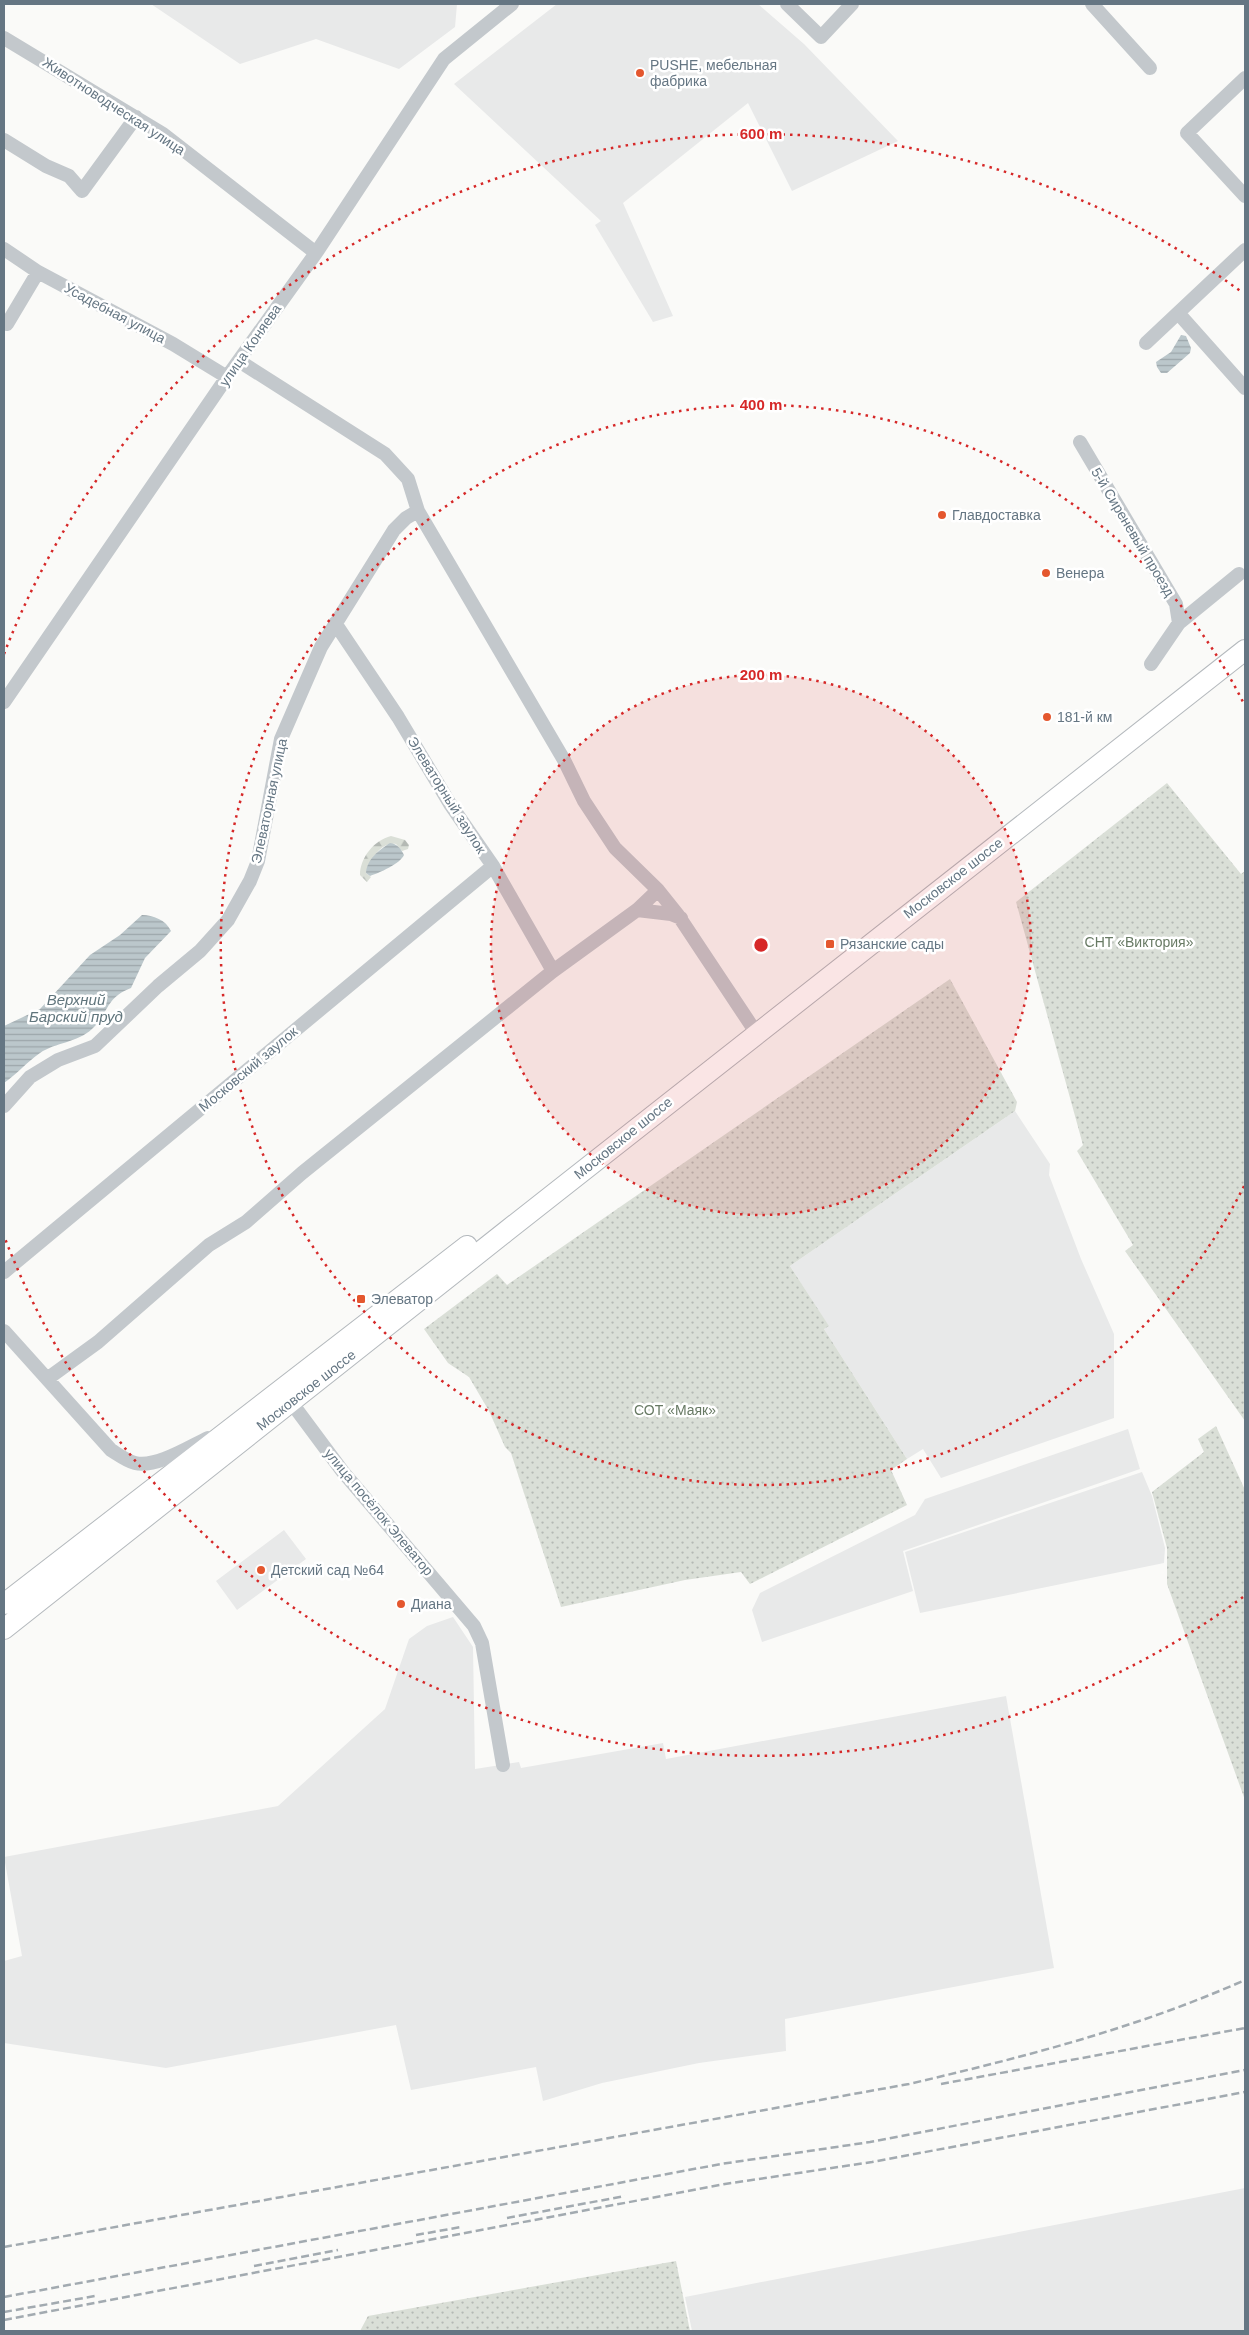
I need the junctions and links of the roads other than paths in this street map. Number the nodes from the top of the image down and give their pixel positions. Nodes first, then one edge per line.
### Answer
1 (512, 4) edge
2 (786, 4) edge
3 (852, 4) edge
4 (1092, 4) edge
5 (4, 38) edge
6 (1150, 68) dead end
7 (1245, 78) edge
8 (136, 117) junction
9 (4, 140) edge
10 (1245, 196) edge
11 (4, 248) edge
12 (1245, 250) edge
13 (316, 253) junction
14 (38, 272) junction
15 (1179, 314) junction
16 (6, 324) dead end
17 (1146, 343) dead end
18 (239, 361) junction
19 (227, 377) junction
20 (1245, 388) edge
21 (1080, 442) dead end
22 (418, 511) junction
23 (1239, 574) dead end
24 (335, 623) junction
25 (1179, 623) junction
26 (1245, 638) edge
27 (1245, 650) edge
28 (1151, 664) dead end
29 (4, 702) edge
30 (493, 866) junction
31 (658, 890) junction
32 (637, 910) junction
33 (681, 918) junction
34 (553, 971) junction
35 (752, 1025) junction
36 (4, 1106) edge
37 (4, 1272) edge
38 (4, 1331) edge
39 (47, 1379) junction
40 (291, 1402) junction
41 (242, 1421) junction
42 (4, 1604) edge
43 (4, 1629) edge
44 (503, 1765) dead end

1 - 13 street, улица Коняева
2 - 3 street
4 - 6 street
5 - 8 street, Животноводческая улица
7 - 10 street
8 - 9 street
8 - 13 street, Животноводческая улица
11 - 14 street, Усадебная улица
12 - 15 street
13 - 18 street, улица Коняева
14 - 16 street
14 - 19 street, Усадебная улица
15 - 17 street
15 - 20 street
18 - 19 street, улица Коняева
18 - 22 street
19 - 29 street, улица Коняева
21 - 25 street, 5-й Сиреневый проезд
22 - 24 street, Элеваторная улица
22 - 31 street
23 - 25 street
24 - 30 street, Элеваторный заулок
24 - 36 street, Элеваторная улица
25 - 28 street
26 - 35 highway, Московское шоссе
27 - 40 highway, Московское шоссе
30 - 34 street, Элеваторный заулок
30 - 37 street, Московский заулок
31 - 32 street
31 - 33 street
32 - 33 street
32 - 34 street
33 - 35 street
34 - 39 street
35 - 41 highway, Московское шоссе
38 - 39 street
39 - 41 street
40 - 43 highway, Московское шоссе
40 - 44 street, улица посёлок Элеватор
41 - 42 highway, Московское шоссе

